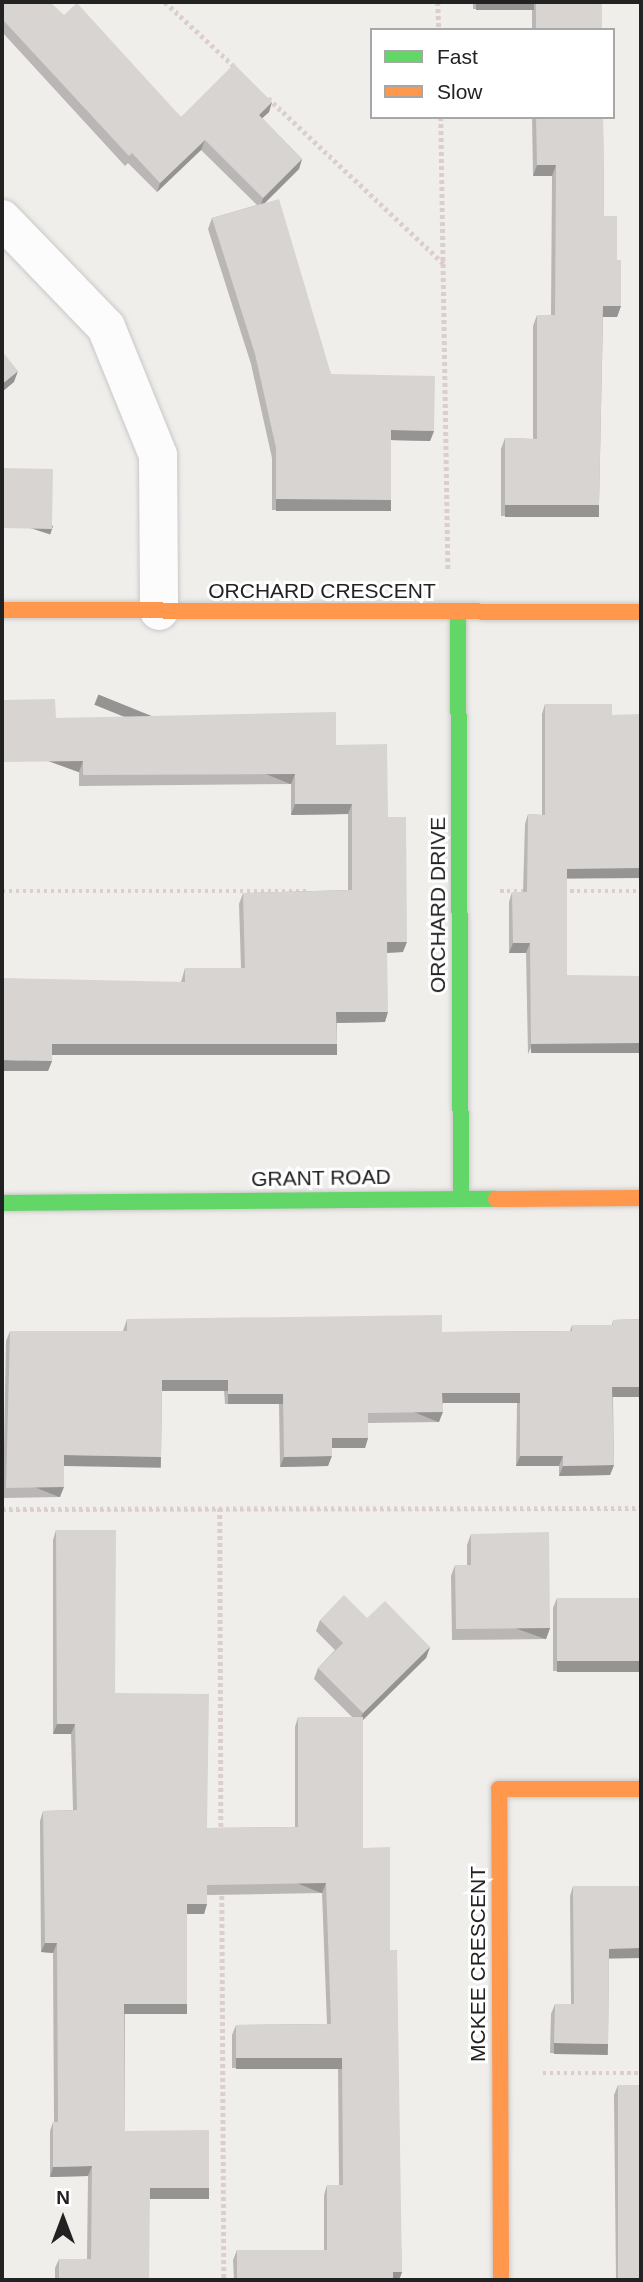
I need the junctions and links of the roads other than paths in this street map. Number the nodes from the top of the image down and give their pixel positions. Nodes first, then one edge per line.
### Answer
1 (2, 219) edge
2 (2, 610) edge
3 (159, 611) junction
4 (641, 612) edge
5 (453, 613) junction
6 (461, 1197) junction
7 (641, 1198) edge
8 (2, 1203) edge
9 (641, 1789) edge
10 (501, 2280) edge

1 - 3 street
2 - 3 street, ORCHARD CRESCENT
3 - 5 street, ORCHARD CRESCENT
4 - 5 street, ORCHARD CRESCENT
5 - 6 street, ORCHARD DRIVE
6 - 7 street, GRANT ROAD
6 - 8 street, GRANT ROAD
9 - 10 street, MCKEE CRESCENT

